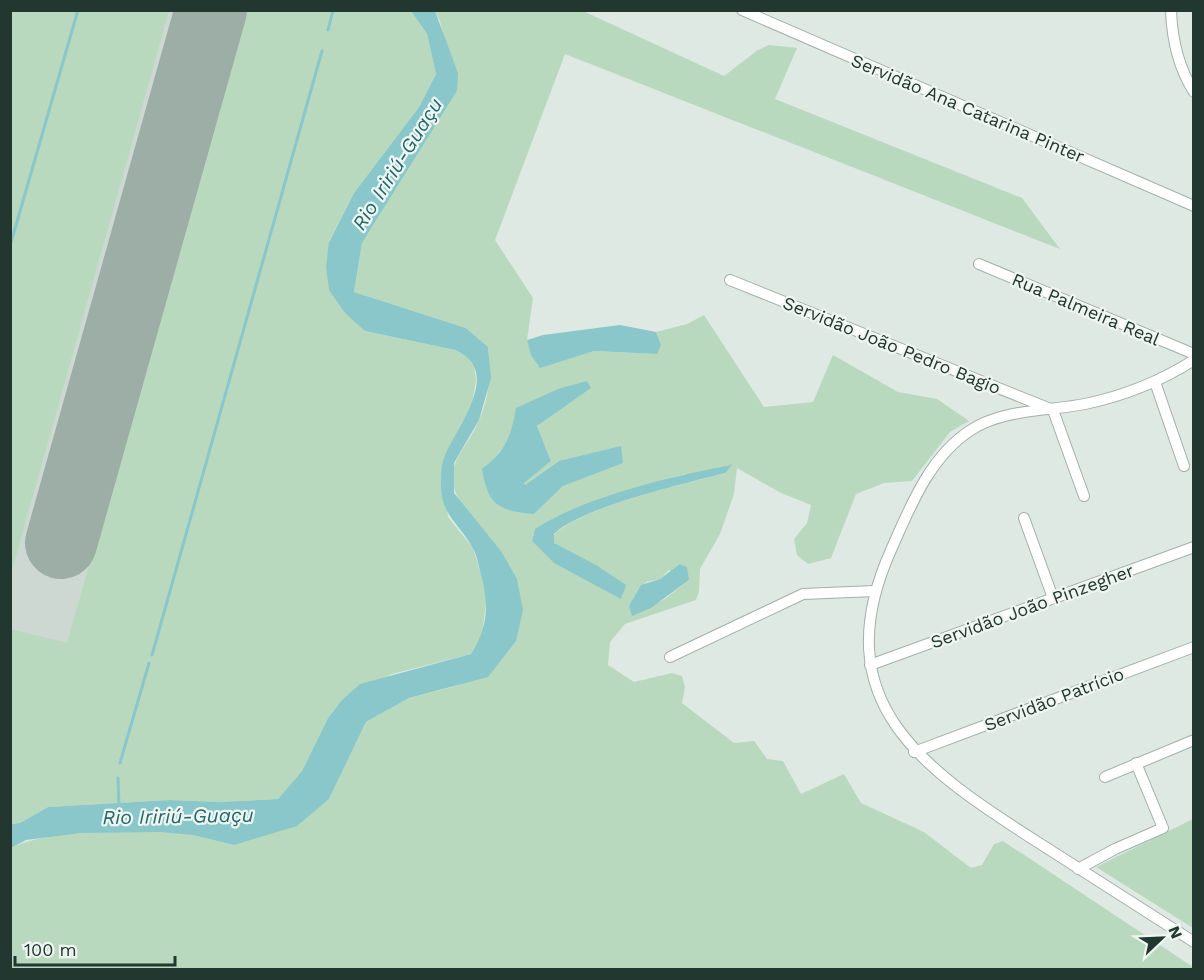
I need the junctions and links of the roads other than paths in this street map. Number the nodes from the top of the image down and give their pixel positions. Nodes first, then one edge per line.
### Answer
1 (742, 10) edge
2 (1171, 10) edge
3 (1190, 81) edge
4 (1194, 92) edge
5 (1194, 206) edge
6 (979, 264) dead end
7 (730, 280) dead end
8 (1194, 354) edge
9 (1194, 360) edge
10 (1155, 382) junction
11 (1053, 410) junction
12 (1184, 466) dead end
13 (1084, 496) dead end
14 (1024, 518) dead end
15 (1194, 547) edge
16 (875, 591) junction
17 (1053, 598) junction
18 (1194, 647) edge
19 (670, 657) dead end
20 (870, 664) junction
21 (1194, 740) edge
22 (914, 752) junction
23 (1137, 763) junction
24 (1105, 777) dead end
25 (1078, 868) junction
26 (1194, 942) edge

1 - 5 street, Servidão Ana Catarina Pinter
2 - 3 street
3 - 4 street
6 - 8 street, Rua Palmeira Real
7 - 11 street, Servidão João Pedro Bagio
9 - 10 street
10 - 11 street
10 - 12 street
11 - 13 street
11 - 16 street
14 - 17 street
15 - 17 street, Servidão João Pinzegher
16 - 19 street
16 - 20 street
17 - 20 street, Servidão João Pinzegher
18 - 22 street, Servidão Patrício
20 - 22 street
21 - 23 street
22 - 25 street
23 - 24 street
23 - 25 street
25 - 26 street

